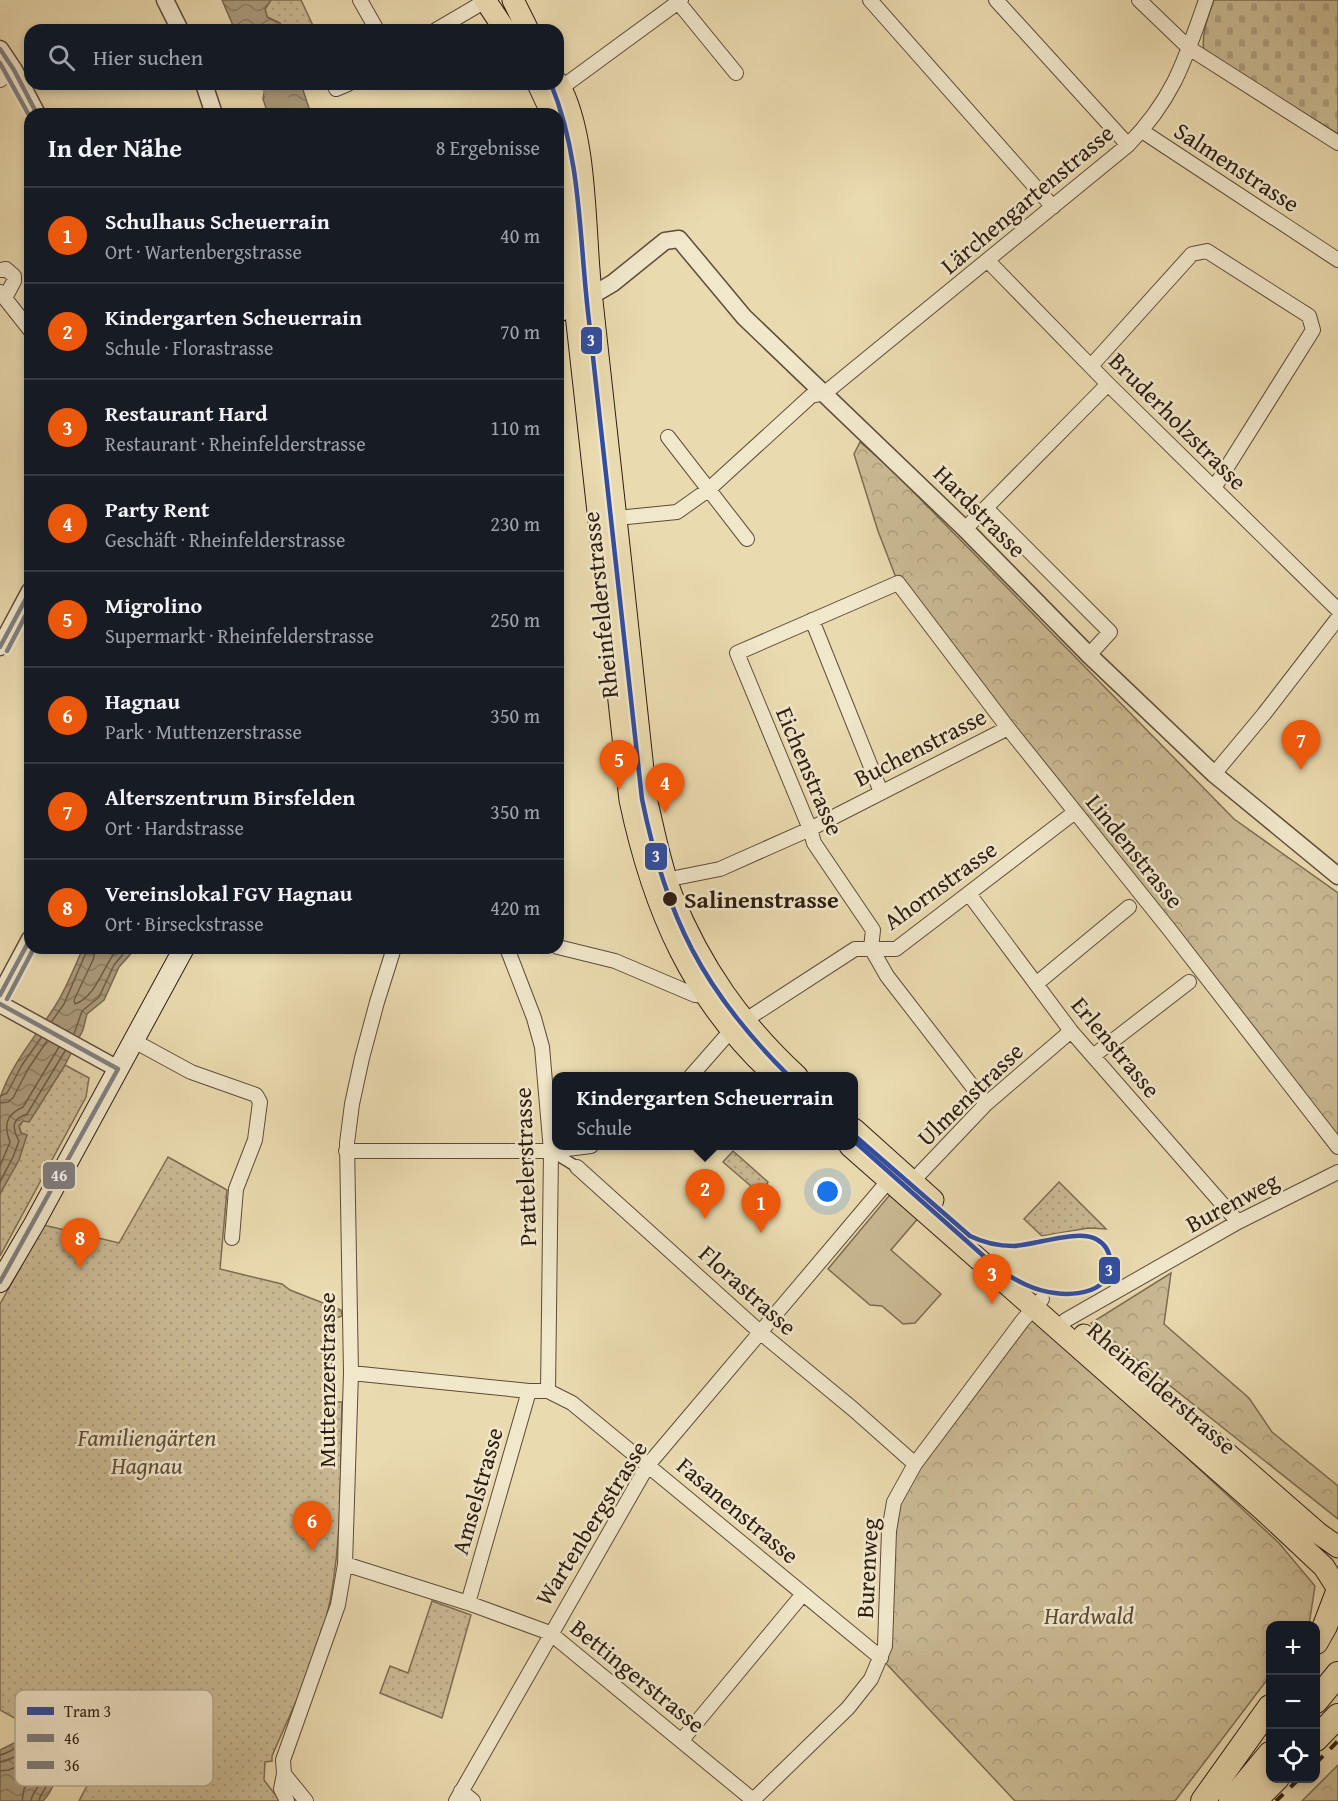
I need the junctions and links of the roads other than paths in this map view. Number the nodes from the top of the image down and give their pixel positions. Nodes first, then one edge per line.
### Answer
1 (165, 0) edge
2 (360, 0) edge
3 (486, 0) edge
4 (870, 0) edge
5 (996, 0) edge
6 (1140, 0) edge
7 (1206, 0) edge
8 (679, 1) edge
9 (511, 2) edge
10 (177, 24) edge
11 (374, 24) edge
12 (446, 24) edge
13 (501, 24) edge
14 (524, 24) edge
15 (1189, 48) junction
16 (0, 49) edge
17 (14, 70) junction
18 (736, 73) dead end
19 (0, 80) edge
20 (564, 83) edge
21 (24, 89) edge
22 (24, 90) edge
23 (206, 90) edge
24 (550, 93) edge
25 (34, 108) edge
26 (212, 108) edge
27 (1142, 131) junction
28 (1338, 143) edge
29 (1128, 145) junction
30 (564, 171) edge
31 (1053, 207) junction
32 (1338, 260) edge
33 (988, 261) junction
34 (0, 270) edge
35 (2, 295) edge
36 (575, 304) edge
37 (24, 322) edge
38 (1092, 366) junction
39 (1108, 384) junction
40 (825, 393) junction
41 (668, 437) dead end
42 (1214, 488) junction
43 (708, 490) junction
44 (986, 508) junction
45 (627, 517) dead end
46 (965, 529) junction
47 (747, 539) dead end
48 (898, 583) joint
49 (24, 602) edge
50 (1338, 610) edge
51 (1338, 618) edge
52 (812, 620) junction
53 (0, 647) edge
54 (1089, 655) junction
55 (1008, 728) junction
56 (1214, 774) junction
57 (881, 792) junction
58 (1075, 812) junction
59 (810, 829) junction
60 (1338, 876) edge
61 (659, 881) junction
62 (969, 894) junction
63 (1129, 907) dead end
64 (564, 948) edge
65 (871, 948) junction
66 (24, 950) edge
67 (181, 954) edge
68 (392, 954) edge
69 (509, 954) edge
70 (1189, 982) dead end
71 (1036, 984) junction
72 (713, 993) junction
73 (0, 994) edge
74 (5, 1007) edge
75 (737, 1026) junction
76 (1071, 1031) junction
77 (134, 1041) junction
78 (1093, 1056) junction
79 (112, 1065) junction
80 (696, 1072) edge
81 (771, 1072) edge
82 (791, 1072) edge
83 (986, 1104) junction
84 (858, 1134) edge
85 (1338, 1147) edge
86 (551, 1150) junction
87 (855, 1150) edge
88 (346, 1151) junction
89 (577, 1167) joint
90 (1338, 1172) edge
91 (901, 1185) junction
92 (1238, 1222) junction
93 (232, 1238) dead end
94 (0, 1282) edge
95 (1037, 1303) junction
96 (1061, 1325) junction
97 (761, 1333) junction
98 (351, 1373) junction
99 (529, 1391) junction
100 (548, 1391) junction
101 (915, 1464) junction
102 (648, 1465) junction
103 (1338, 1547) edge
104 (345, 1564) junction
105 (1336, 1579) edge
106 (803, 1594) junction
107 (468, 1603) junction
108 (550, 1633) junction
109 (1320, 1635) edge
110 (880, 1658) junction
111 (1338, 1674) edge
112 (1320, 1696) edge
113 (1266, 1713) edge
114 (1338, 1716) edge
115 (1320, 1735) edge
116 (682, 1740) junction
117 (1266, 1762) edge
118 (285, 1774) junction
119 (1268, 1783) edge
120 (1251, 1790) edge
121 (458, 1796) edge
122 (287, 1801) edge
123 (306, 1801) edge
124 (473, 1801) edge
125 (752, 1801) edge
126 (1203, 1801) edge
127 (1225, 1801) edge
128 (1231, 1801) edge

1 - 10 street
2 - 11 street
3 - 12 street
3 - 13 main road
4 - 31 street
5 - 29 street
6 - 15 street
7 - 15 street, Lärchengartenstrasse
8 - 18 street
8 - 20 street
9 - 14 main road
15 - 27 street, Lärchengartenstrasse
15 - 28 street
16 - 17 street
17 - 19 street
17 - 21 street
22 - 25 street
23 - 26 street
24 - 36 main road, Rheinfelderstrasse
27 - 29 street, Lärchengartenstrasse
27 - 32 street, Salmenstrasse
29 - 31 street, Lärchengartenstrasse
30 - 36 main road, Rheinfelderstrasse
31 - 33 street, Lärchengartenstrasse
33 - 38 street, Bruderholzstrasse
33 - 40 street, Lärchengartenstrasse
34 - 35 street
35 - 37 street
36 - 40 street, Hardstrasse
36 - 61 main road, Rheinfelderstrasse
38 - 39 street, Bruderholzstrasse
38 - 42 street
39 - 42 street, Bruderholzstrasse
39 - 44 street
40 - 43 street, Lärchengartenstrasse
40 - 46 street, Hardstrasse
41 - 43 street
42 - 50 street, Bruderholzstrasse
43 - 45 street, Lärchengartenstrasse
43 - 47 street
44 - 46 street
44 - 54 street
46 - 54 street, Hardstrasse
48 - 52 street, Eichenstrasse
48 - 55 street, Lindenstrasse
49 - 53 street
51 - 56 street
52 - 57 street
52 - 59 street, Eichenstrasse
54 - 56 street, Hardstrasse
55 - 57 street, Buchenstrasse
55 - 58 street, Lindenstrasse
56 - 60 street, Hardstrasse
57 - 59 street, Buchenstrasse
58 - 62 street, Ahornstrasse
58 - 85 street, Lindenstrasse
59 - 61 street, Buchenstrasse
59 - 65 street, Eichenstrasse
61 - 72 main road, Rheinfelderstrasse
62 - 65 street, Ahornstrasse
62 - 71 street, Erlenstrasse
63 - 71 street
64 - 72 street
65 - 75 street, Ahornstrasse
65 - 83 street, Eichenstrasse
66 - 73 street
67 - 77 main road
68 - 88 street, Muttenzerstrasse
69 - 86 street, Prattelerstrasse
70 - 78 street
71 - 76 street, Erlenstrasse
72 - 75 main road, Rheinfelderstrasse
74 - 79 street
75 - 80 street
75 - 81 main road, Rheinfelderstrasse
75 - 82 main road, Rheinfelderstrasse
76 - 78 street, Erlenstrasse
76 - 83 street, Ulmenstrasse
77 - 79 main road
77 - 93 street
78 - 92 street, Erlenstrasse
79 - 94 main road
83 - 91 street, Ulmenstrasse
84 - 91 main road, Rheinfelderstrasse
86 - 88 street
86 - 89 street, Florastrasse
86 - 100 street, Prattelerstrasse
87 - 91 main road, Rheinfelderstrasse
88 - 98 street, Muttenzerstrasse
89 - 97 street, Florastrasse
90 - 92 street, Burenweg
91 - 95 main road, Rheinfelderstrasse
91 - 97 street, Wartenbergstrasse
92 - 96 street, Burenweg
95 - 96 main road, Rheinfelderstrasse
95 - 101 street, Burenweg
96 - 103 main road, Rheinfelderstrasse
96 - 105 main road, Rheinfelderstrasse
97 - 101 street, Florastrasse
97 - 102 street, Wartenbergstrasse
98 - 99 street, Fasanenstrasse
98 - 104 street, Muttenzerstrasse
99 - 100 street, Fasanenstrasse
99 - 107 street, Amselstrasse
100 - 102 street, Fasanenstrasse
101 - 110 street, Burenweg
102 - 106 street, Fasanenstrasse
102 - 108 street, Wartenbergstrasse
104 - 107 street, Bettingerstrasse
104 - 118 street, Muttenzerstrasse
105 - 109 highway
106 - 110 street, Fasanenstrasse
106 - 116 street
107 - 108 street, Bettingerstrasse
108 - 116 street, Bettingerstrasse
108 - 121 street, Wartenbergstrasse
110 - 125 street, Burenweg
111 - 112 highway
113 - 126 highway
114 - 115 highway
116 - 125 street, Bettingerstrasse
117 - 120 highway
118 - 122 street, Muttenzerstrasse
118 - 123 street
119 - 120 highway
120 - 127 highway
120 - 128 highway
121 - 124 street

